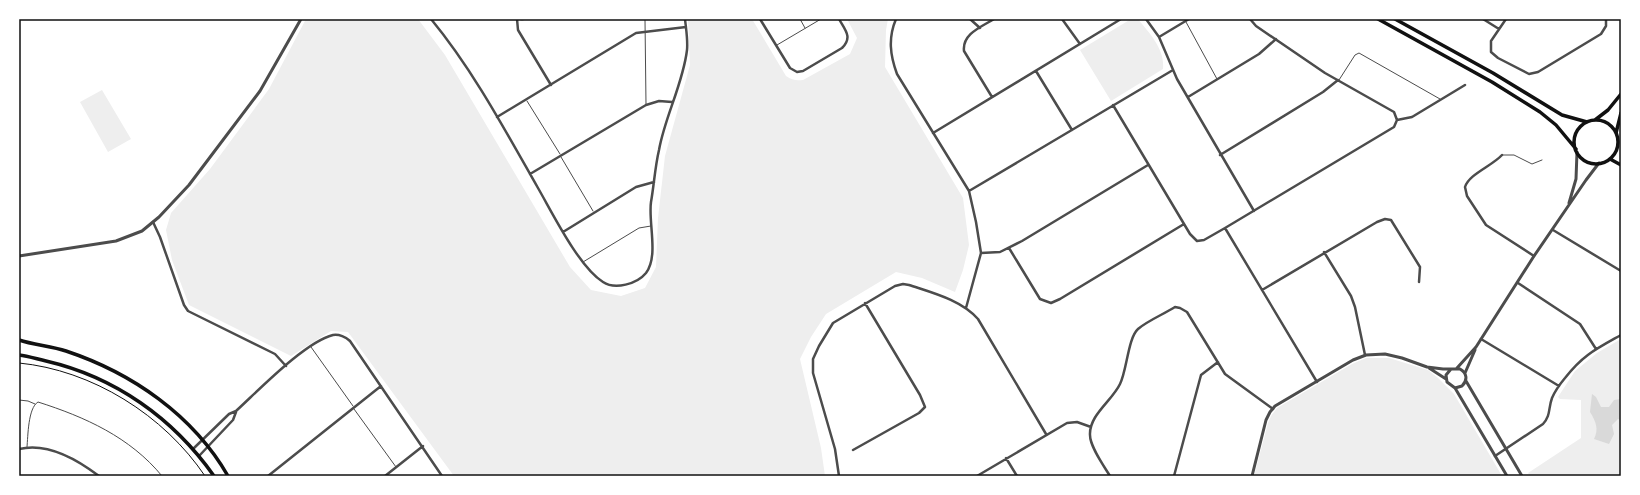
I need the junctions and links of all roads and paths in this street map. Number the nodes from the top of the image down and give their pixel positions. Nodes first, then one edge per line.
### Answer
1 (302, 19) edge
2 (431, 19) edge
3 (517, 19) edge
4 (645, 19) edge
5 (685, 19) edge
6 (760, 19) edge
7 (800, 19) edge
8 (821, 19) edge
9 (839, 19) edge
10 (896, 19) edge
11 (970, 19) edge
12 (994, 19) edge
13 (1062, 19) edge
14 (1121, 19) edge
15 (1146, 19) edge
16 (1189, 19) edge
17 (1250, 19) edge
18 (1378, 19) edge
19 (1395, 19) edge
20 (1483, 19) edge
21 (1506, 19) edge
22 (1606, 19) edge
23 (1185, 21) junction
24 (686, 28) junction
25 (806, 28) junction
26 (980, 28) junction
27 (1499, 29) junction
28 (646, 31) junction
29 (1159, 37) junction
30 (1276, 39) junction
31 (1080, 44) junction
32 (776, 46) junction
33 (1173, 70) junction
34 (1036, 71) junction
35 (1218, 79) junction
36 (1338, 80) junction
37 (551, 84) junction
38 (1465, 85) dead end
39 (1621, 94) edge
40 (992, 97) junction
41 (1188, 97) junction
42 (526, 99) junction
43 (1441, 100) junction
44 (672, 102) junction
45 (646, 104) junction
46 (1113, 105) junction
47 (1621, 113) edge
48 (497, 117) junction
49 (1397, 120) junction
50 (1596, 120) junction
51 (1587, 122) junction
52 (1072, 130) junction
53 (933, 133) junction
54 (1616, 133) junction
55 (1618, 140) junction
56 (1621, 144) edge
57 (1577, 151) junction
58 (1220, 155) junction
59 (1502, 155) joint
60 (560, 156) junction
61 (1610, 159) junction
62 (1542, 160) dead end
63 (1599, 164) junction
64 (1621, 165) edge
65 (1148, 166) junction
66 (530, 174) junction
67 (654, 182) junction
68 (969, 191) junction
69 (1566, 210) junction
70 (1254, 211) junction
71 (594, 212) junction
72 (152, 222) junction
73 (1184, 224) junction
74 (651, 226) junction
75 (1225, 228) junction
76 (1553, 230) junction
77 (563, 232) junction
78 (1009, 248) junction
79 (1324, 252) junction
80 (981, 253) junction
81 (19, 256) edge
82 (1534, 256) junction
83 (583, 262) junction
84 (1621, 271) edge
85 (1419, 282) dead end
86 (1518, 283) junction
87 (1262, 290) junction
88 (865, 303) junction
89 (966, 308) junction
90 (1621, 335) edge
91 (1481, 339) junction
92 (19, 340) edge
93 (311, 346) junction
94 (1476, 347) junction
95 (1596, 349) junction
96 (19, 355) edge
97 (1365, 355) junction
98 (1218, 362) junction
99 (19, 363) edge
100 (286, 366) junction
101 (1427, 367) junction
102 (1457, 368) junction
103 (1451, 369) junction
104 (1465, 373) junction
105 (1446, 379) junction
106 (1466, 381) junction
107 (1317, 382) junction
108 (381, 386) junction
109 (1559, 386) junction
110 (1455, 388) junction
111 (19, 400) edge
112 (35, 404) junction
113 (353, 407) junction
114 (1273, 408) junction
115 (236, 411) junction
116 (1091, 427) junction
117 (1046, 434) junction
118 (202, 440) junction
119 (423, 446) junction
120 (27, 447) junction
121 (209, 448) junction
122 (19, 449) edge
123 (193, 449) junction
124 (1506, 449) junction
125 (853, 450) dead end
126 (199, 456) junction
127 (1494, 456) junction
128 (1006, 458) junction
129 (396, 467) junction
130 (387, 475) edge
131 (100, 476) edge
132 (162, 476) edge
133 (205, 476) edge
134 (214, 476) edge
135 (228, 476) edge
136 (268, 476) edge
137 (442, 476) edge
138 (838, 476) edge
139 (977, 476) edge
140 (1017, 476) edge
141 (1110, 476) edge
142 (1174, 476) edge
143 (1252, 476) edge
144 (1507, 476) edge
145 (1522, 476) edge

1 - 72 street
2 - 48 street
3 - 37 street
4 - 28 lane
5 - 24 street
6 - 32 street
7 - 25 lane
8 - 25 lane
9 - 32 street
10 - 53 street
11 - 26 street
12 - 26 street
13 - 31 street
14 - 31 street
15 - 29 street
16 - 23 street
17 - 30 street
18 - 57 main road
19 - 51 main road
20 - 27 street
21 - 27 street
22 - 27 street
23 - 29 street
23 - 35 lane
24 - 28 street
24 - 44 street
25 - 32 lane
26 - 40 street
28 - 37 street
28 - 45 lane
29 - 33 street
30 - 35 street
30 - 36 street
31 - 34 street
33 - 41 street
33 - 46 street
34 - 40 street
34 - 52 street
35 - 41 street
36 - 43 lane
36 - 49 street
36 - 58 street
37 - 42 street
38 - 43 street
39 - 50 main road
40 - 53 street
41 - 58 street
42 - 48 street
42 - 60 lane
43 - 49 street
44 - 45 street
44 - 67 street
45 - 60 street
46 - 52 street
46 - 65 street
47 - 54 main road
48 - 66 street
49 - 70 street
50 - 51 main road
50 - 54 main road
51 - 57 main road
52 - 68 street
53 - 68 street
54 - 55 main road
55 - 56 main road
55 - 61 main road
57 - 63 main road
57 - 69 street
58 - 70 street
59 - 62 lane
59 - 82 street
60 - 66 street
60 - 71 lane
61 - 63 main road
61 - 64 main road
63 - 69 street
65 - 73 street
65 - 78 street
66 - 77 street
67 - 71 street
67 - 74 street
68 - 80 street
69 - 76 street
70 - 75 street
71 - 77 street
72 - 81 street
72 - 100 street
73 - 75 street
73 - 78 street
74 - 83 lane
74 - 83 street
75 - 87 street
76 - 82 street
76 - 84 street
77 - 83 street
78 - 80 street
79 - 85 street
79 - 87 street
79 - 97 street
80 - 89 street
82 - 86 street
86 - 91 street
86 - 95 street
87 - 107 street
88 - 89 street
88 - 125 street
88 - 138 street
89 - 117 street
90 - 95 street
91 - 94 street
91 - 109 street
92 - 118 main road
93 - 100 street
93 - 108 street
93 - 113 lane
94 - 102 street
94 - 104 street
95 - 109 street
96 - 123 main road
97 - 101 street
97 - 107 street
98 - 114 street
98 - 116 street
98 - 142 street
99 - 133 path
100 - 115 street
101 - 103 street
101 - 105 street
102 - 103 street
102 - 104 street
103 - 105 street
104 - 106 street
105 - 110 street
106 - 110 street
106 - 124 street
107 - 114 street
108 - 113 street
108 - 119 street
109 - 124 street
110 - 127 street
111 - 112 lane
112 - 120 lane
112 - 132 lane
113 - 129 lane
113 - 136 street
114 - 143 street
115 - 118 street
115 - 121 street
116 - 117 street
116 - 141 street
117 - 128 street
118 - 121 main road
118 - 123 street
119 - 129 street
119 - 137 street
120 - 122 street
120 - 131 street
121 - 126 street
121 - 135 main road
123 - 126 main road
124 - 127 street
124 - 145 street
126 - 134 main road
127 - 144 street
128 - 139 street
128 - 140 street
129 - 130 street

